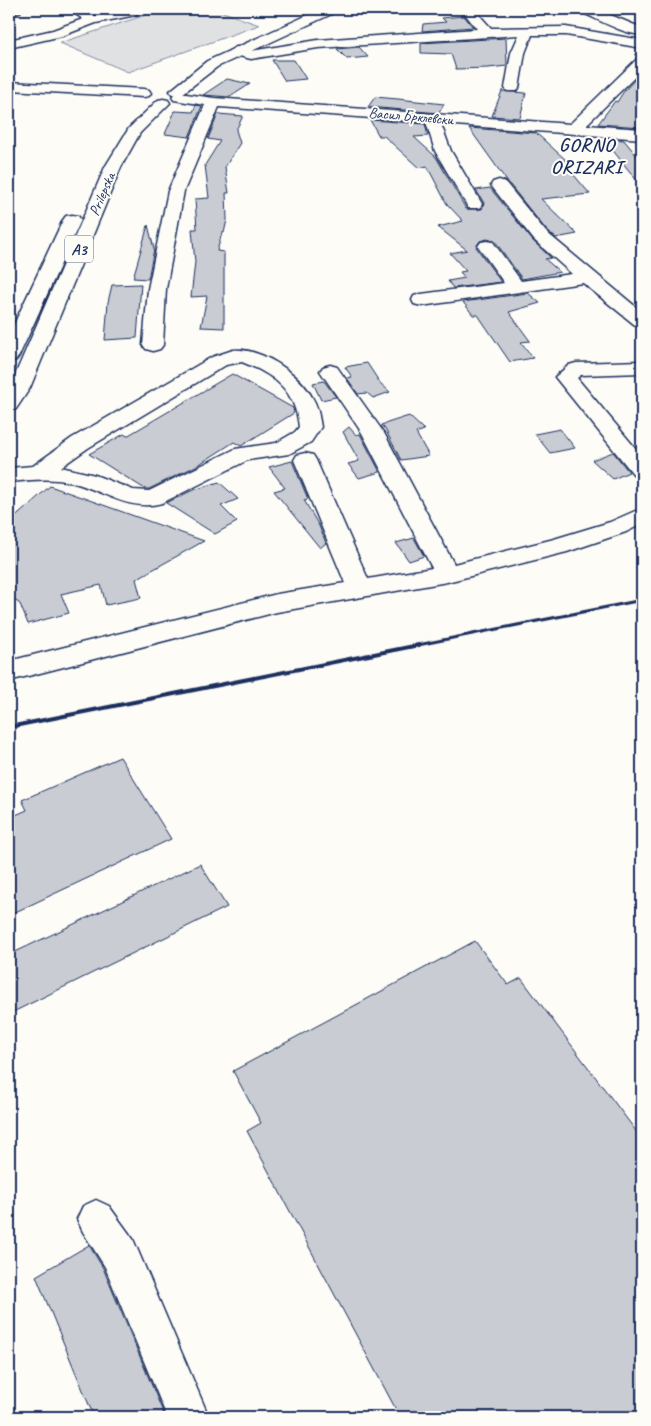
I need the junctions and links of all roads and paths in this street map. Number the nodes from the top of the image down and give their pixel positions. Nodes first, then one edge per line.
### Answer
1 (78, 9) edge
2 (309, 9) edge
3 (331, 9) edge
4 (467, 9) edge
5 (586, 9) edge
6 (131, 12) dead end
7 (93, 20) junction
8 (527, 31) junction
9 (487, 32) junction
10 (642, 32) edge
11 (9, 44) edge
12 (642, 44) edge
13 (236, 51) junction
14 (642, 62) edge
15 (9, 86) edge
16 (512, 88) dead end
17 (168, 92) junction
18 (144, 96) junction
19 (214, 102) junction
20 (432, 118) junction
21 (575, 128) junction
22 (642, 134) edge
23 (499, 185) dead end
24 (474, 204) dead end
25 (486, 246) dead end
26 (587, 277) junction
27 (516, 287) junction
28 (421, 300) dead end
29 (642, 320) edge
30 (153, 345) dead end
31 (9, 356) edge
32 (642, 367) edge
33 (330, 371) dead end
34 (9, 404) edge
35 (305, 460) dead end
36 (642, 470) edge
37 (41, 471) junction
38 (9, 475) edge
39 (642, 515) edge
40 (447, 574) junction
41 (360, 588) junction
42 (9, 671) edge
43 (96, 1219) dead end
44 (188, 1417) edge

1 - 7 street
2 - 17 street, Prilepska / A3
3 - 13 street, Prilepska / A3
4 - 9 street
5 - 10 street
6 - 7 street
7 - 11 street
8 - 9 street
8 - 12 street
8 - 16 street
9 - 13 street
13 - 17 street, Prilepska / A3
14 - 21 street
15 - 18 street, Васил Брклевски
17 - 18 street, Васил Брклевски
17 - 19 street, Васил Брклевски
17 - 34 street, Prilepska / A3
18 - 31 street, Prilepska / A3
19 - 20 street, Васил Брклевски
19 - 30 street
20 - 21 street, Васил Брклевски
20 - 24 street
21 - 22 street, Васил Брклевски
23 - 26 street
25 - 27 street
26 - 27 street
26 - 29 street
27 - 28 street
32 - 36 street
33 - 40 street
35 - 41 street
37 - 37 street
37 - 38 street
39 - 40 street
40 - 41 street
41 - 42 street
43 - 44 street

